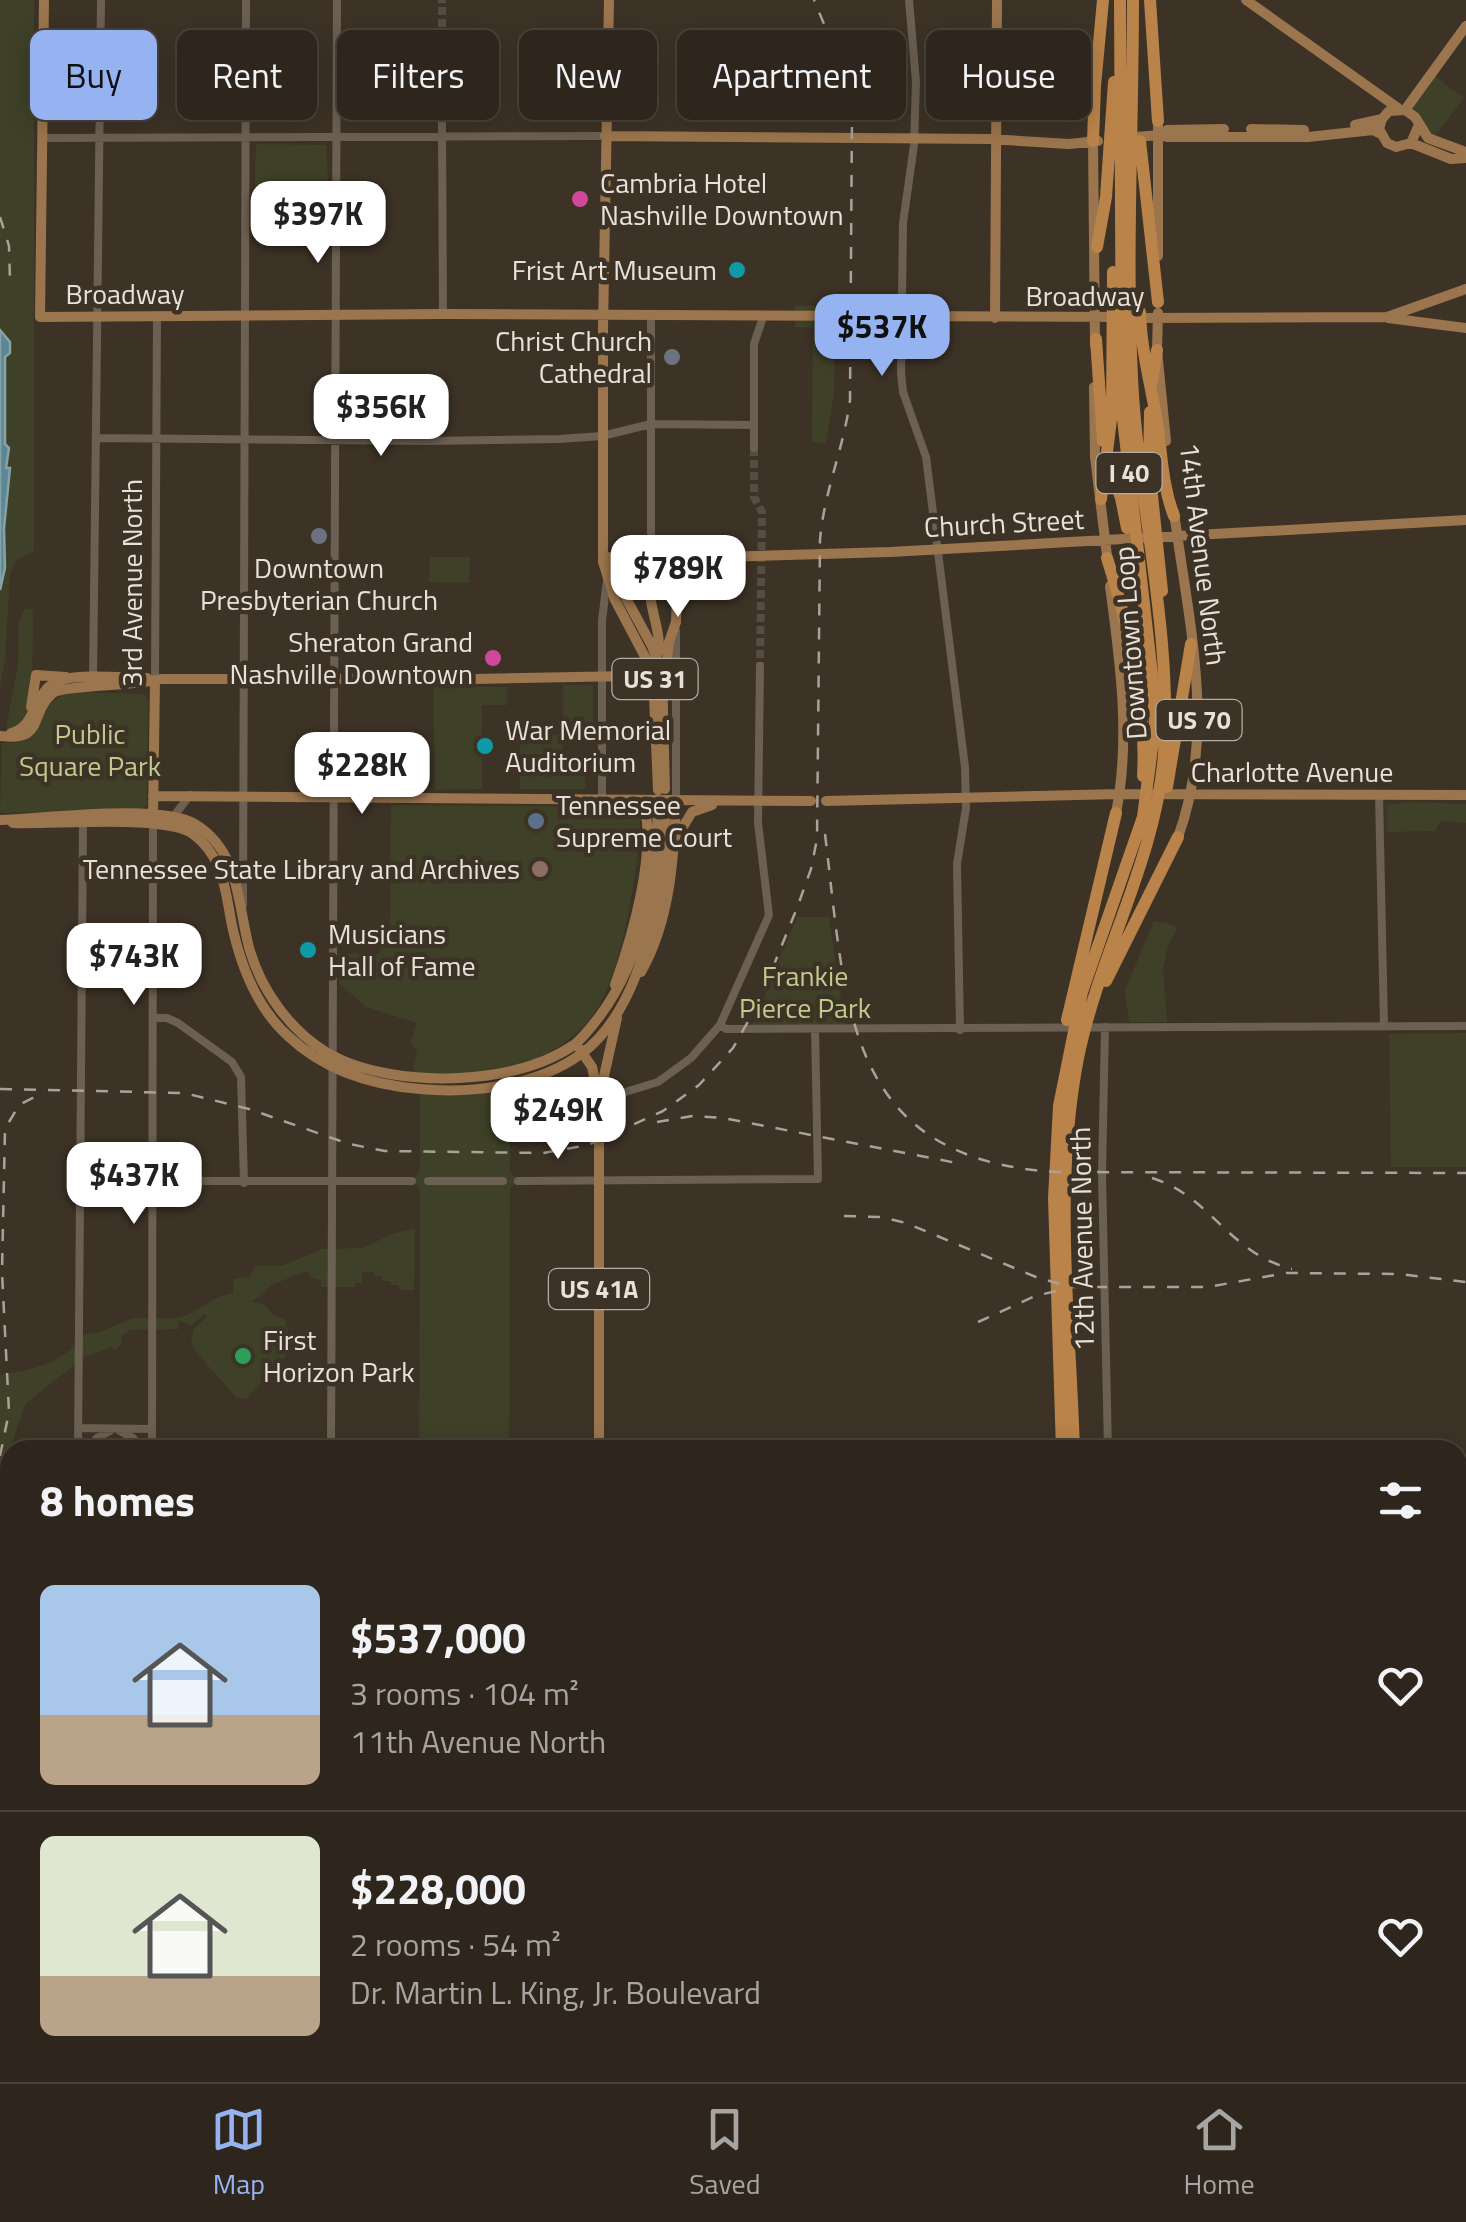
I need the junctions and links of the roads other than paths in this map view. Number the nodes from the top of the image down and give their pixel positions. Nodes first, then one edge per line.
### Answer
1 (44, 0) edge
2 (101, 0) edge
3 (246, 0) edge
4 (336, 0) edge
5 (607, 0) edge
6 (909, 0) edge
7 (997, 0) edge
8 (1103, 0) edge
9 (1133, 0) edge
10 (1150, 0) edge
11 (1246, 0) edge
12 (1121, 7) edge
13 (1466, 26) edge
14 (1133, 48) junction
15 (1340, 68) junction
16 (1402, 109) junction
17 (1384, 116) junction
18 (442, 123) tunnel mouth
19 (1418, 127) junction
20 (1157, 132) junction
21 (1273, 133) junction
22 (1381, 134) junction
23 (336, 135) junction
24 (245, 136) junction
25 (442, 136) junction
26 (606, 136) junction
27 (100, 137) junction
28 (43, 138) junction
29 (996, 140) junction
30 (1098, 141) junction
31 (1411, 143) junction
32 (1466, 155) edge
33 (1121, 170) junction
34 (1132, 192) junction
35 (1097, 247) junction
36 (1466, 289) edge
37 (1158, 302) junction
38 (443, 314) junction
39 (905, 315) junction
40 (99, 316) junction
41 (157, 316) junction
42 (245, 316) junction
43 (336, 316) junction
44 (603, 316) junction
45 (651, 316) junction
46 (763, 317) junction
47 (1098, 317) junction
48 (995, 318) junction
49 (1154, 318) junction
50 (1387, 318) junction
51 (1466, 328) edge
52 (1096, 339) junction
53 (1157, 350) junction
54 (651, 424) junction
55 (753, 425) junction
56 (602, 436) junction
57 (98, 438) junction
58 (156, 438) junction
59 (245, 438) junction
60 (336, 440) junction
61 (754, 448) tunnel mouth
62 (1102, 499) junction
63 (1174, 516) junction
64 (1466, 520) edge
65 (1170, 536) junction
66 (1111, 539) junction
67 (604, 557) junction
68 (678, 558) junction
69 (1107, 558) junction
70 (651, 559) junction
71 (607, 579) junction
72 (676, 622) junction
73 (1154, 634) junction
74 (1192, 644) junction
75 (760, 666) tunnel mouth
76 (72, 678) junction
77 (336, 678) junction
78 (602, 678) junction
79 (246, 679) junction
80 (155, 680) junction
81 (96, 685) junction
82 (664, 694) junction
83 (154, 707) junction
84 (38, 711) junction
85 (22, 731) junction
86 (3, 736) edge
87 (1156, 774) junction
88 (1119, 794) junction
89 (1378, 794) junction
90 (1466, 794) edge
91 (190, 795) junction
92 (153, 796) junction
93 (246, 796) junction
94 (1190, 796) junction
95 (333, 797) junction
96 (602, 798) junction
97 (966, 799) junction
98 (811, 801) dead end
99 (826, 801) dead end
100 (723, 802) junction
101 (758, 802) junction
102 (661, 804) junction
103 (1116, 813) joint
104 (174, 816) junction
105 (1149, 817) junction
106 (153, 819) junction
107 (4, 820) edge
108 (83, 824) junction
109 (1178, 837) joint
110 (674, 850) junction
111 (233, 870) junction
112 (627, 994) junction
113 (153, 996) junction
114 (607, 1006) junction
115 (1083, 1008) junction
116 (153, 1018) junction
117 (178, 1023) junction
118 (720, 1025) junction
119 (1384, 1026) junction
120 (1466, 1026) edge
121 (1105, 1027) junction
122 (815, 1029) junction
123 (960, 1030) junction
124 (579, 1048) junction
125 (1073, 1048) junction
126 (331, 1061) junction
127 (564, 1064) junction
128 (595, 1076) junction
129 (598, 1100) junction
130 (1061, 1105) junction
131 (598, 1180) junction
132 (153, 1181) junction
133 (412, 1181) dead end
134 (428, 1181) dead end
135 (502, 1181) dead end
136 (518, 1181) dead end
137 (244, 1182) junction
138 (332, 1182) junction
139 (1060, 1197) junction
140 (1065, 1341) junction
141 (78, 1428) junction
142 (114, 1428) junction
143 (152, 1429) junction
144 (78, 1440) edge
145 (94, 1440) edge
146 (135, 1440) edge
147 (152, 1440) edge
148 (332, 1440) edge
149 (599, 1440) edge
150 (1062, 1440) edge
151 (1073, 1440) edge
152 (1108, 1440) edge

1 - 28 main road
2 - 27 street
3 - 24 street
4 - 23 street
5 - 26 main road, US 31
6 - 39 street
7 - 29 main road
8 - 30 highway
9 - 14 highway, Downtown Loop / I 40
10 - 20 highway
11 - 15 main road
12 - 33 highway, Downtown Loop / I 40
12 - 35 highway
13 - 16 main road
14 - 34 highway, Downtown Loop / I 40
14 - 37 highway
15 - 16 main road
15 - 17 main road
16 - 17 main road
16 - 19 main road
17 - 21 main road
17 - 22 main road
18 - 25 street
19 - 31 main road
19 - 32 main road
20 - 21 main road
20 - 30 main road
20 - 37 main road, 14th Avenue North
21 - 22 main road
22 - 31 main road
23 - 24 street
23 - 25 street
23 - 43 street
24 - 27 street
24 - 42 street
25 - 26 street
25 - 38 street
26 - 29 main road
26 - 44 main road, US 31
27 - 28 street
27 - 40 street
28 - 40 main road, Broadway
29 - 30 main road
29 - 48 main road
30 - 35 main road
31 - 32 main road
33 - 62 highway
33 - 73 highway, Downtown Loop / I 40
34 - 63 highway
34 - 73 highway, Downtown Loop / I 40
35 - 47 main road
36 - 50 main road, Broadway
37 - 49 main road, 14th Avenue North
38 - 43 main road, Broadway
38 - 44 main road, Broadway
39 - 46 main road, Broadway
39 - 48 main road, Broadway
39 - 97 street
40 - 41 main road, Broadway
40 - 57 street
41 - 42 main road, Broadway
41 - 58 street, 3rd Avenue North
42 - 43 main road, Broadway
42 - 59 street
43 - 60 street
44 - 45 main road, Broadway
44 - 56 main road, US 31
45 - 46 main road, Broadway
45 - 54 street
46 - 55 street
47 - 48 main road, Broadway
47 - 49 main road, Broadway
47 - 52 main road, US 70
49 - 50 main road, Broadway
49 - 53 main road, 14th Avenue North / US 70
50 - 51 main road
52 - 62 main road, US 70
52 - 73 highway
53 - 63 main road, 14th Avenue North / US 70
53 - 73 highway
54 - 55 street
54 - 56 street
54 - 70 street
55 - 61 street
56 - 60 street
56 - 67 main road, US 31
57 - 58 street
57 - 81 street
58 - 59 street
58 - 80 street, 3rd Avenue North
59 - 60 street
59 - 79 street
60 - 77 street
62 - 66 main road, US 70
63 - 65 main road, 14th Avenue North / US 70
64 - 65 main road, Church Street
65 - 66 main road, Church Street
65 - 74 main road, 14th Avenue North / US 70
66 - 68 main road, Church Street
66 - 69 main road, US 70
67 - 70 main road, Church Street
67 - 71 main road, US 31
67 - 82 main road, US 31
68 - 70 main road, Church Street
68 - 72 main road
69 - 87 highway
69 - 88 main road, US 70
70 - 78 main road
71 - 78 street
71 - 82 main road, US 31
72 - 82 main road
72 - 102 street
73 - 87 highway, Downtown Loop / I 40
74 - 87 highway
74 - 94 main road, 14th Avenue North / US 70
75 - 101 street
76 - 81 main road
76 - 84 main road
76 - 85 main road
77 - 78 main road
77 - 79 main road
77 - 95 street
78 - 96 street
79 - 80 main road
79 - 93 street
80 - 81 main road
80 - 83 main road, 3rd Avenue North
81 - 83 main road
81 - 84 main road
83 - 92 main road, 3rd Avenue North
84 - 85 main road
85 - 86 main road
87 - 105 highway
87 - 105 highway
88 - 94 main road, Charlotte Avenue
88 - 97 main road, Charlotte Avenue
88 - 103 main road
89 - 90 main road, Charlotte Avenue
89 - 94 main road, Charlotte Avenue
89 - 119 street
91 - 92 main road
91 - 93 main road
91 - 104 street
92 - 106 main road, 3rd Avenue North
93 - 95 main road
93 - 111 street
94 - 109 main road
95 - 96 main road
95 - 126 street
96 - 102 main road
97 - 99 main road, Charlotte Avenue
97 - 123 street
98 - 101 main road
100 - 101 main road
100 - 102 main road
100 - 110 main road
101 - 118 street
102 - 110 main road
102 - 112 main road
102 - 114 main road
102 - 114 main road
103 - 115 highway
104 - 106 main road
104 - 111 main road
105 - 115 highway
106 - 107 main road
106 - 108 main road
106 - 111 main road
106 - 113 street, 3rd Avenue North
107 - 108 main road
108 - 141 street
109 - 115 highway
110 - 112 main road
111 - 126 main road
111 - 126 main road
112 - 124 main road
112 - 129 main road
113 - 116 street, 3rd Avenue North
113 - 117 street
114 - 124 main road
115 - 125 highway
115 - 125 highway
116 - 117 street
116 - 132 street, 3rd Avenue North
117 - 137 street
118 - 122 street
118 - 129 street
119 - 120 street
119 - 121 street
121 - 123 street
121 - 152 street, 12th Avenue North
122 - 123 street
122 - 131 street
124 - 126 main road
124 - 127 main road
124 - 128 main road, US 41A
125 - 130 highway
126 - 127 main road
126 - 138 street
127 - 128 main road
128 - 129 main road, US 41A
129 - 131 main road, US 41A
130 - 139 highway
130 - 139 highway
131 - 136 street
131 - 149 main road, US 41A
132 - 137 street
132 - 143 street, 3rd Avenue North
133 - 138 street
134 - 135 street
137 - 138 street
138 - 148 street
139 - 140 highway
140 - 150 highway
140 - 151 highway
141 - 142 street
141 - 144 street
142 - 143 street
142 - 145 street
142 - 146 street
143 - 147 street, 3rd Avenue North

